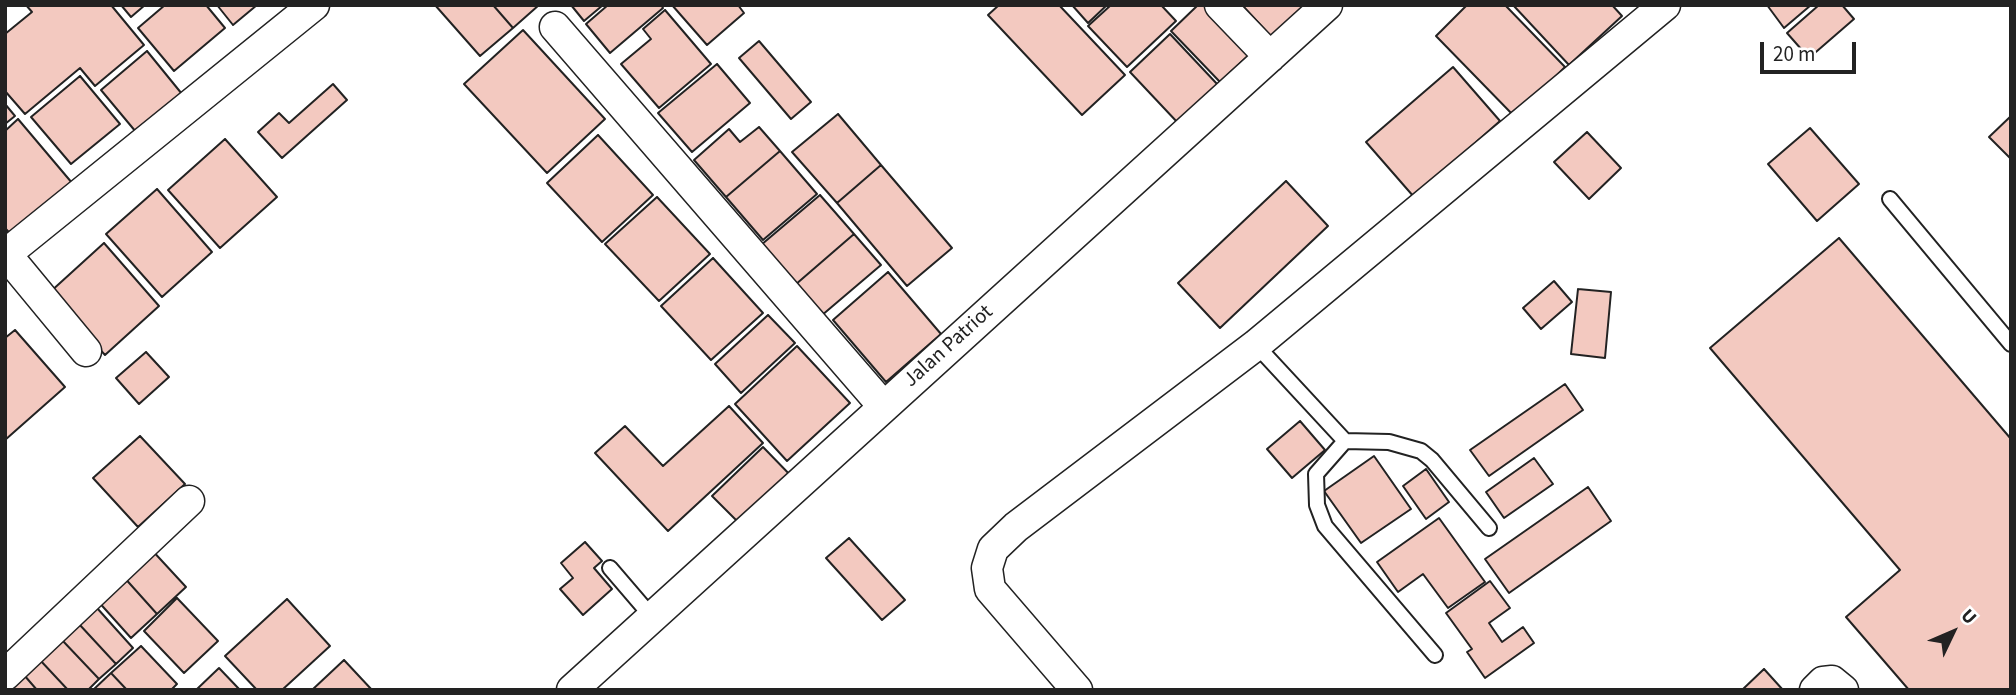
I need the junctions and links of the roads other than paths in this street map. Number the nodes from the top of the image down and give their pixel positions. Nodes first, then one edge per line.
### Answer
1 (314, 5) edge
2 (1220, 5) edge
3 (1327, 5) edge
4 (1665, 5) edge
5 (555, 27) dead end
6 (1270, 57) junction
7 (1890, 199) dead end
8 (6, 253) edge
9 (2011, 344) edge
10 (1256, 345) junction
11 (86, 351) dead end
12 (884, 407) junction
13 (1345, 441) junction
14 (189, 501) dead end
15 (1489, 528) dead end
16 (610, 569) dead end
17 (652, 617) junction
18 (1435, 655) dead end
19 (5, 675) edge
20 (572, 690) edge
21 (1077, 690) edge
22 (1815, 690) edge
23 (1843, 690) edge

1 - 8 street
2 - 6 street
3 - 6 street, Jalan Patriot
4 - 10 street
5 - 12 street
6 - 12 street, Jalan Patriot
7 - 9 lane
8 - 11 street
10 - 13 lane
10 - 21 street
12 - 17 street, Jalan Patriot
13 - 15 lane
13 - 18 lane
14 - 19 street
16 - 17 lane
17 - 20 street, Jalan Patriot
22 - 23 street

